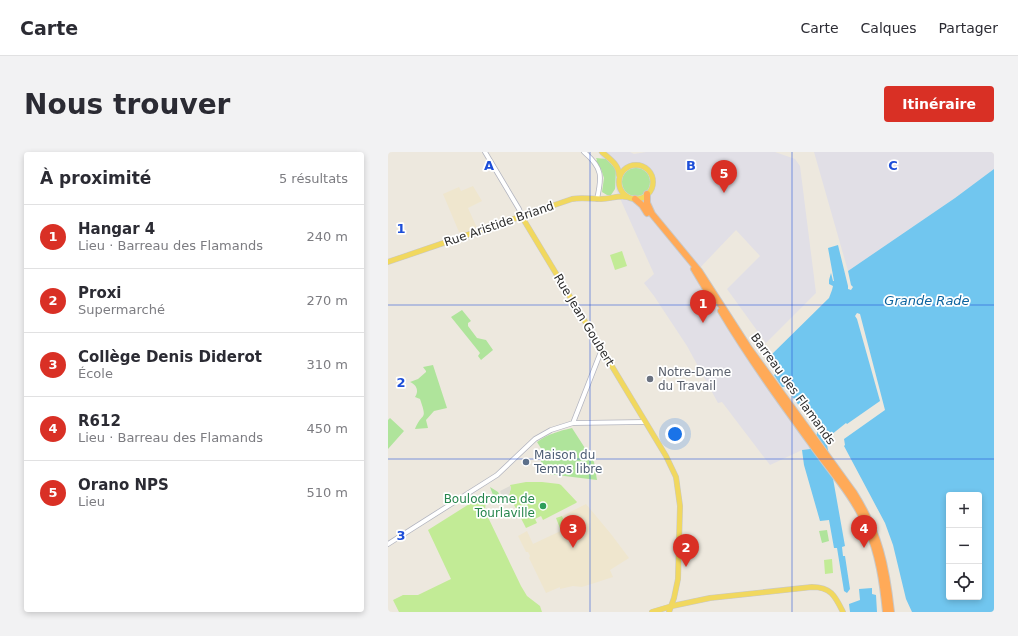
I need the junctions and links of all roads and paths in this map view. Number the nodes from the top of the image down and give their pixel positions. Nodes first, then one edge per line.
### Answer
1 (485, 152) edge
2 (584, 152) edge
3 (602, 152) edge
4 (612, 160) junction
5 (629, 166) junction
6 (619, 176) junction
7 (618, 184) junction
8 (648, 194) junction
9 (612, 197) junction
10 (627, 197) junction
11 (597, 199) junction
12 (635, 199) junction
13 (522, 217) junction
14 (388, 262) edge
15 (603, 352) junction
16 (645, 422) junction
17 (573, 423) junction
18 (809, 436) junction
19 (839, 478) junction
20 (388, 544) edge
21 (672, 606) junction
22 (652, 612) edge
23 (669, 612) edge
24 (843, 612) edge
25 (886, 612) edge
26 (891, 612) edge

1 - 13 street
2 - 11 street
3 - 4 main road
4 - 5 main road
4 - 6 main road
5 - 6 main road
5 - 8 main road
6 - 7 main road
7 - 9 main road
7 - 10 main road
8 - 12 main road
8 - 18 highway, Barreau des Flamands
9 - 10 main road, Rue Aristide Briand
9 - 11 main road, Rue Aristide Briand
10 - 12 main road
11 - 13 main road, Rue Aristide Briand
12 - 18 highway, Barreau des Flamands
13 - 14 main road, Rue Aristide Briand
13 - 15 main road, Rue Jean Goubert
15 - 16 main road, Rue Jean Goubert
15 - 17 street
16 - 17 street
16 - 21 main road, Rue Jean Goubert
17 - 20 street
18 - 19 highway, Barreau des Flamands
19 - 25 highway, Barreau des Flamands
19 - 26 highway, Barreau des Flamands
21 - 22 main road
21 - 23 main road, Rue Jean Goubert
21 - 24 main road

